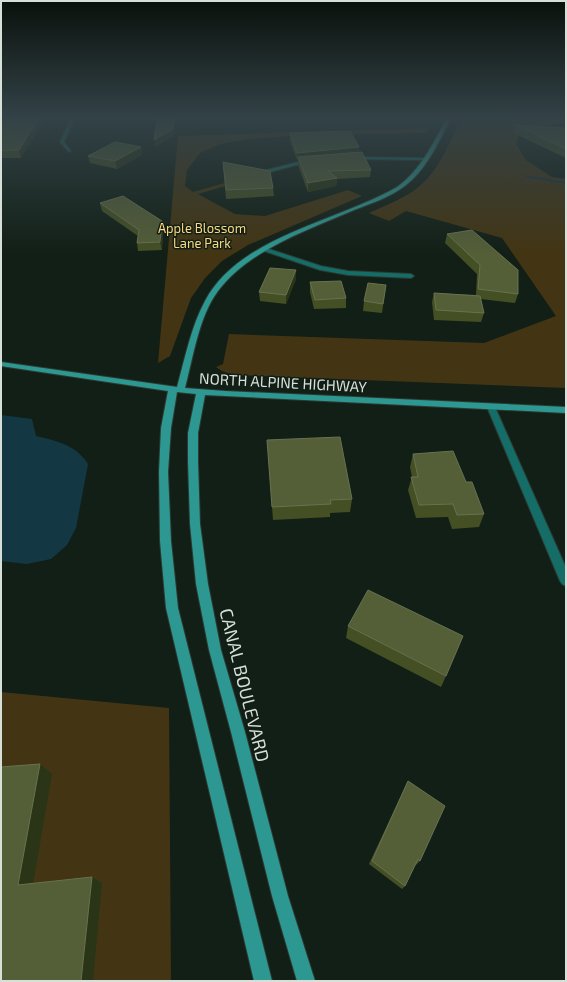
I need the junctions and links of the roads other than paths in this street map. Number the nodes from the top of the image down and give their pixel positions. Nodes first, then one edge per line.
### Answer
1 (293, 164) edge
2 (422, 164) edge
3 (266, 171) edge
4 (266, 250) junction
5 (411, 276) dead end
6 (1, 364) edge
7 (176, 389) junction
8 (201, 392) junction
9 (490, 407) junction
10 (566, 410) edge
11 (566, 581) edge
12 (263, 981) edge
13 (306, 981) edge

1 - 3 street
2 - 4 main road
4 - 5 street
4 - 7 main road
6 - 7 main road, NORTH ALPINE HIGHWAY
7 - 8 main road, NORTH ALPINE HIGHWAY
7 - 12 main road
8 - 9 main road, NORTH ALPINE HIGHWAY
8 - 13 main road, CANAL BOULEVARD
9 - 10 main road, NORTH ALPINE HIGHWAY
9 - 11 street

